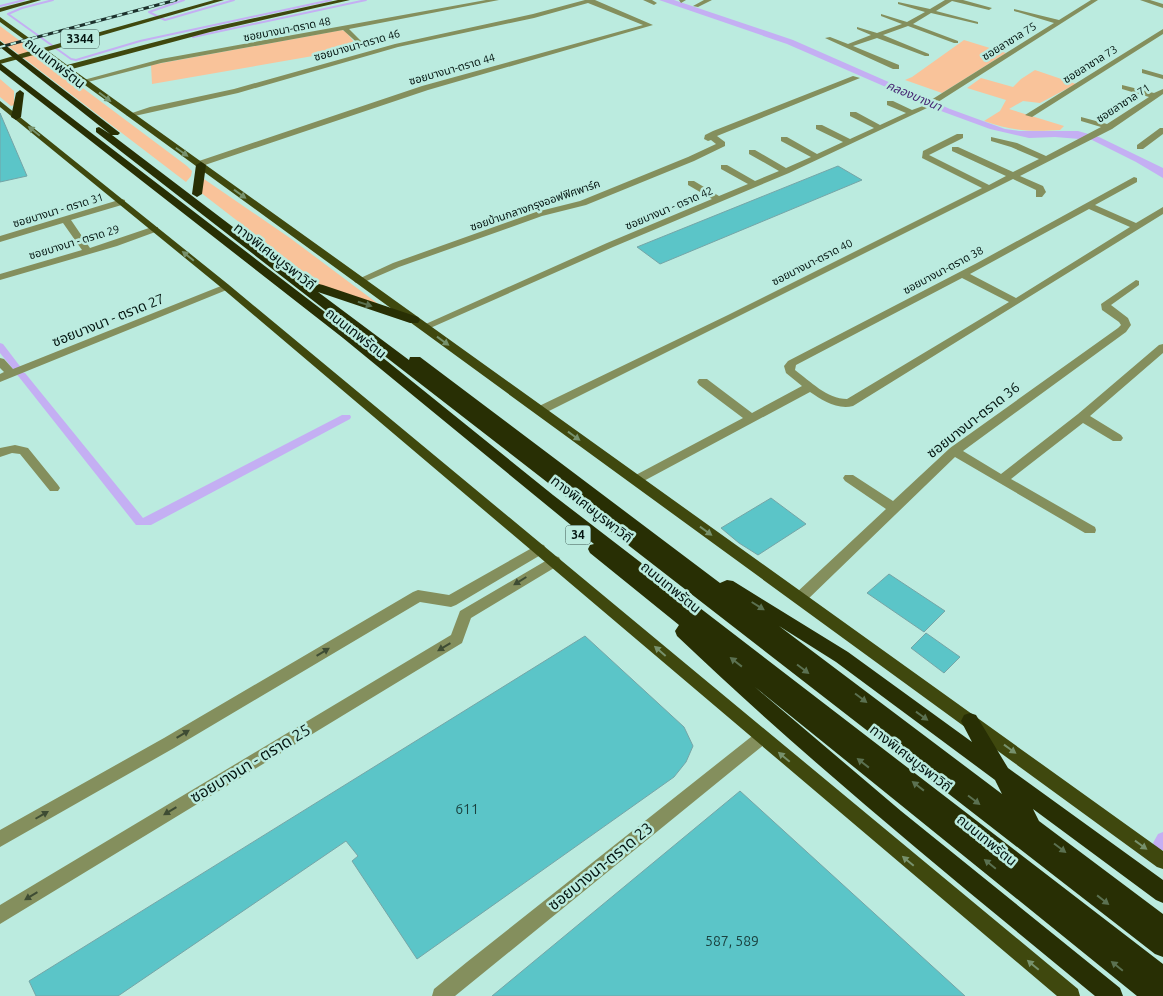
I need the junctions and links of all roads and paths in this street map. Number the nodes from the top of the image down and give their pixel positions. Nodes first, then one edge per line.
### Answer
1 (38, 0) edge
2 (202, 0) edge
3 (221, 0) edge
4 (347, 0) edge
5 (496, 0) edge
6 (646, 0) edge
7 (709, 0) edge
8 (950, 0) edge
9 (955, 0) edge
10 (1095, 0) edge
11 (1143, 0) edge
12 (1156, 0) edge
13 (590, 1) edge
14 (654, 3) dead end
15 (900, 3) dead end
16 (1163, 4) edge
17 (696, 6) dead end
18 (989, 8) dead end
19 (0, 10) edge
20 (1016, 10) dead end
21 (932, 11) junction
22 (158, 15) junction
23 (884, 15) dead end
24 (0, 19) edge
25 (1059, 22) junction
26 (976, 23) dead end
27 (908, 24) junction
28 (345, 28) junction
29 (859, 28) dead end
30 (1163, 31) edge
31 (878, 35) junction
32 (828, 38) dead end
33 (956, 42) dead end
34 (0, 43) edge
35 (362, 45) dead end
36 (848, 46) junction
37 (0, 49) edge
38 (927, 55) dead end
39 (0, 56) edge
40 (0, 62) edge
41 (0, 66) edge
42 (896, 66) dead end
43 (66, 68) junction
44 (1145, 71) dead end
45 (0, 76) edge
46 (1163, 77) edge
47 (856, 78) dead end
48 (84, 81) junction
49 (1125, 87) dead end
50 (1163, 91) edge
51 (20, 93) junction
52 (1155, 96) junction
53 (934, 100) dead end
54 (0, 103) edge
55 (890, 103) dead end
56 (923, 108) dead end
57 (913, 113) junction
58 (852, 114) dead end
59 (1029, 114) dead end
60 (130, 116) junction
61 (16, 117) junction
62 (1084, 119) dead end
63 (819, 127) dead end
64 (1109, 127) junction
65 (881, 128) junction
66 (1163, 130) edge
67 (1096, 134) joint
68 (960, 136) dead end
69 (784, 139) dead end
70 (994, 139) dead end
71 (850, 142) junction
72 (1140, 147) dead end
73 (955, 149) dead end
74 (752, 152) dead end
75 (817, 157) junction
76 (1046, 159) junction
77 (200, 165) junction
78 (724, 167) dead end
79 (786, 171) junction
80 (1012, 176) junction
81 (1134, 180) dead end
82 (691, 184) dead end
83 (755, 184) junction
84 (989, 188) junction
85 (197, 194) junction
86 (1039, 195) dead end
87 (718, 200) junction
88 (122, 202) junction
89 (1088, 205) junction
90 (1163, 210) edge
91 (66, 220) junction
92 (1136, 226) junction
93 (155, 229) junction
94 (0, 239) edge
95 (87, 251) junction
96 (962, 274) junction
97 (0, 277) edge
98 (359, 281) junction
99 (1136, 283) dead end
100 (226, 287) junction
101 (319, 288) junction
102 (1016, 302) junction
103 (419, 324) junction
104 (1163, 347) edge
105 (0, 361) edge
106 (12, 374) junction
107 (0, 378) edge
108 (703, 382) dead end
109 (810, 386) junction
110 (539, 411) junction
111 (1082, 417) junction
112 (750, 418) junction
113 (1117, 438) dead end
114 (954, 451) junction
115 (0, 453) edge
116 (849, 478) dead end
117 (636, 480) junction
118 (1002, 480) junction
119 (54, 488) dead end
120 (548, 499) junction
121 (894, 508) junction
122 (1090, 530) dead end
123 (539, 549) junction
124 (554, 561) junction
125 (474, 587) junction
126 (800, 598) junction
127 (487, 601) junction
128 (970, 721) junction
129 (761, 738) junction
130 (1033, 827) junction
131 (0, 839) edge
132 (1163, 861) edge
133 (1163, 893) edge
134 (0, 914) edge
135 (1163, 927) edge
136 (1163, 946) edge
137 (1163, 978) edge
138 (441, 996) edge
139 (1071, 996) edge
140 (1112, 996) edge
141 (1155, 996) edge

1 - 19 main road
2 - 22 main road, 3344
3 - 22 main road, 3344
4 - 43 main road
5 - 28 street, ซอยบางนา-ตราด 48
6 - 14 street
7 - 17 street
8 - 21 street
9 - 18 street
10 - 25 street, ซอยลาซาล 75
11 - 16 street
12 - 16 street
13 - 60 street, ซอยบางนา-ตราด 46
13 - 77 street, ซอยบางนา-ตราด 44
15 - 21 street
20 - 25 street
21 - 26 street
21 - 27 street
22 - 39 main road, 3344
22 - 40 main road, 3344
23 - 27 street
24 - 43 main road, ถนนเทพรัตน
25 - 53 street, ซอยลาซาล 75
27 - 31 street
27 - 33 street
28 - 35 street
28 - 48 street, ซอยบางนา-ตราด 48
29 - 31 street
30 - 59 street, ซอยลาซาล 73
31 - 36 street
31 - 38 street
32 - 36 street
34 - 85 highway, ถนนเทพรัตน
36 - 42 street
37 -> 133 highway
39 -> 136 highway, ทางพิเศษบูรพาวิถี
41 - 120 highway, ทางพิเศษบูรพาวิถี
43 - 48 main road, ถนนเทพรัตน
44 - 46 street
45 - 51 highway, ถนนเทพรัตน / 34
47 - 98 street, ซอยบ้านกลางกรุงออฟฟิศพาร์ค
48 -> 60 main road, ถนนเทพรัตน
49 - 52 street
50 - 52 street, ซอยลาซาล 71
51 - 61 highway
141 -> 51 highway, ถนนเทพรัตน / 34
52 - 64 street, ซอยลาซาล 71
54 - 61 main road, 34
55 - 57 street
56 - 57 street, ซอยบางนา - ตราด 42
57 - 65 street, ซอยบางนา - ตราด 42
58 - 65 street
60 -> 77 main road, ถนนเทพรัตน
88 -> 61 main road, 34
62 - 64 street
63 - 71 street
64 - 67 street, ซอยลาซาล 71
65 - 71 street, ซอยบางนา - ตราด 42
66 - 72 street
67 - 76 street, ซอยบางนา-ตราด 40
68 - 84 street
69 - 75 street
70 - 76 street
71 - 75 street, ซอยบางนา - ตราด 42
73 - 80 street
74 - 79 street
75 - 79 street, ซอยบางนา - ตราด 42
76 - 80 street, ซอยบางนา-ตราด 40
77 - 85 highway
77 -> 98 main road, ถนนเทพรัตน
78 - 83 street
79 - 83 street, ซอยบางนา - ตราด 42
80 - 84 street, ซอยบางนา-ตราด 40
80 - 86 street
81 - 89 street, ซอยบางนา-ตราด 38
82 - 87 street
83 - 87 street, ซอยบางนา - ตราด 42
84 - 110 street, ซอยบางนา-ตราด 40
85 - 101 highway, ถนนเทพรัตน
87 - 103 street, ซอยบางนา - ตราด 42
88 - 91 street, ซอยบางนา - ตราด 31
88 - 93 main road, 34
89 - 92 street
89 - 96 street, ซอยบางนา-ตราด 38
90 - 92 street, ซอยบางนา-ตราด 38
91 - 94 street, ซอยบางนา - ตราด 31
91 - 95 street
92 - 102 street, ซอยบางนา-ตราด 38
93 - 95 street, ซอยบางนา - ตราด 29
100 -> 93 main road, 34
95 - 97 street, ซอยบางนา - ตราด 29
96 - 102 street
96 - 109 street, ซอยบางนา-ตราด 38
98 - 103 main road, ถนนเทพรัตน
99 - 114 street, ซอยบางนา-ตราด 36
100 - 106 street, ซอยบางนา - ตราด 27
100 - 123 main road, 34
101 -> 103 highway
101 -> 130 highway, ถนนเทพรัตน
102 - 109 street, ซอยบางนา-ตราด 38
103 -> 110 main road, ถนนเทพรัตน
104 - 111 street
105 - 106 street
106 - 107 street, ซอยบางนา - ตราด 27
108 - 112 street
109 - 112 street
110 -> 117 main road, ถนนเทพรัตน
111 - 113 street
111 - 118 street
112 - 117 street
114 - 118 street
114 - 121 street, ซอยบางนา-ตราด 36
115 - 119 street
116 - 121 street
117 -> 126 main road, ถนนเทพรัตน
118 - 122 street
137 -> 120 highway, ทางพิเศษบูรพาวิถี
120 - 140 highway
121 - 126 street, ซอยบางนา-ตราด 36
123 - 124 main road, 34
123 - 125 street
124 -> 127 street, ซอยบางนา - ตราด 25
129 -> 124 main road, 34
125 - 127 street
131 -> 125 street
126 - 128 main road, ถนนเทพรัตน
127 -> 134 street, ซอยบางนา - ตราด 25
128 - 130 highway
128 -> 132 main road, ถนนเทพรัตน
129 - 138 street, ซอยบางนา-ตราด 23
139 -> 129 main road, 34
130 -> 135 highway, ถนนเทพรัตน

